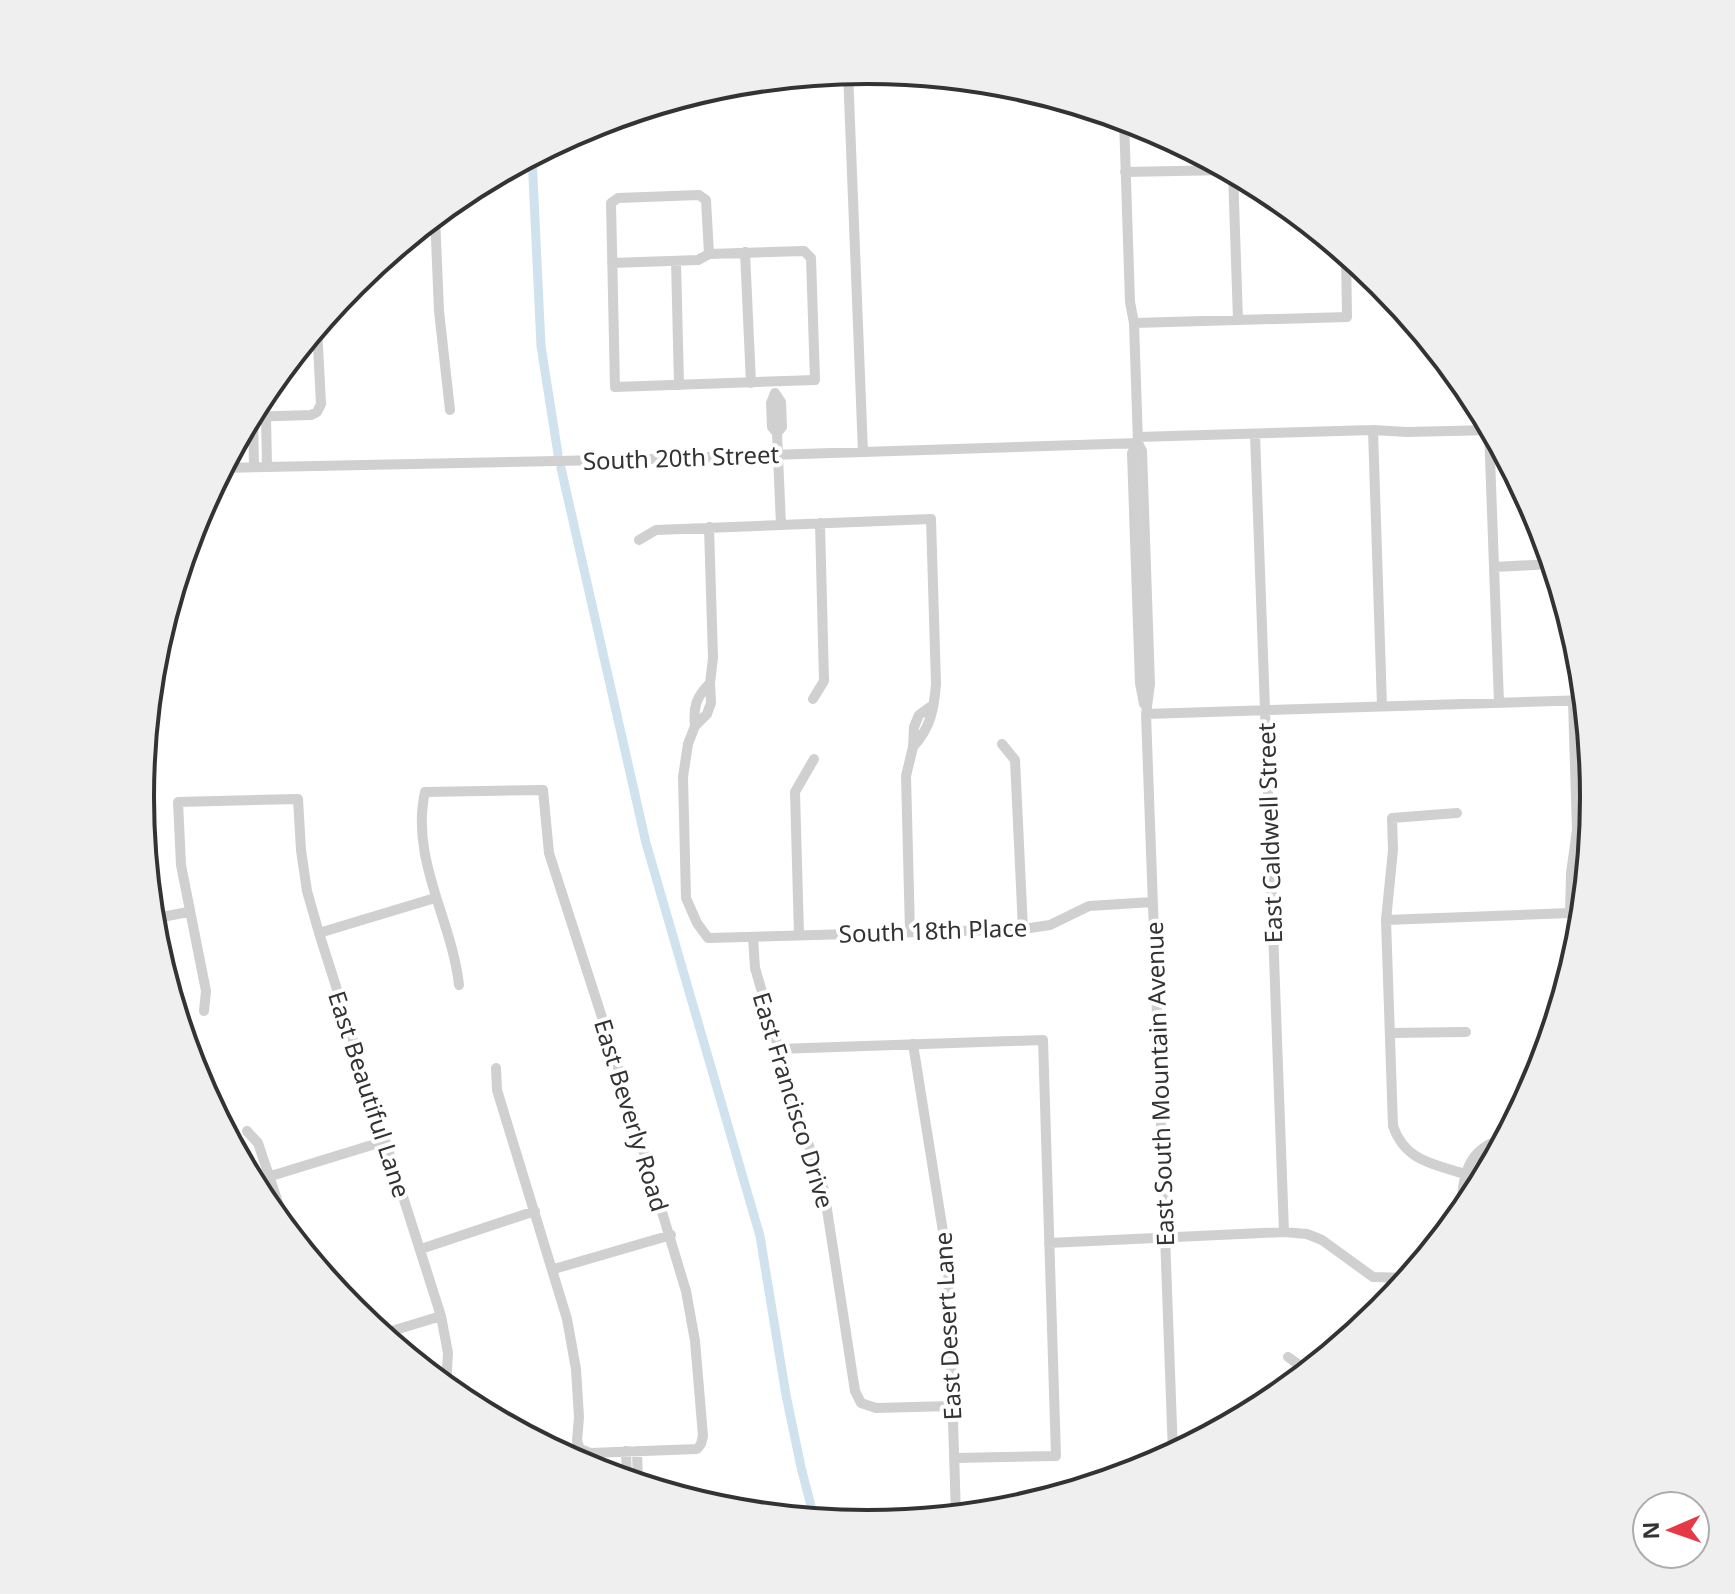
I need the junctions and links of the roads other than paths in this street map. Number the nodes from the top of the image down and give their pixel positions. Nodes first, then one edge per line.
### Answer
1 (849, 85) edge
2 (1124, 132) edge
3 (1208, 171) edge
4 (1125, 172) junction
5 (1232, 185) edge
6 (436, 229) edge
7 (745, 252) junction
8 (709, 254) junction
9 (676, 261) junction
10 (612, 263) junction
11 (1346, 269) edge
12 (1238, 320) junction
13 (1134, 323) junction
14 (318, 343) edge
15 (751, 383) junction
16 (679, 385) junction
17 (775, 387) junction
18 (450, 410) dead end
19 (266, 416) joint
20 (1373, 430) junction
21 (1478, 430) edge
22 (1255, 434) junction
23 (253, 436) edge
24 (1138, 440) junction
25 (1491, 451) edge
26 (863, 452) junction
27 (778, 455) junction
28 (254, 467) junction
29 (267, 467) junction
30 (236, 468) edge
31 (820, 523) junction
32 (781, 525) junction
33 (709, 527) junction
34 (639, 540) dead end
35 (1542, 565) edge
36 (1494, 567) junction
37 (813, 699) dead end
38 (1573, 700) edge
39 (1499, 703) junction
40 (1382, 706) junction
41 (1264, 710) junction
42 (1146, 714) junction
43 (1002, 744) dead end
44 (1578, 744) edge
45 (814, 759) dead end
46 (1457, 813) dead end
47 (435, 898) junction
48 (1152, 902) junction
49 (188, 912) junction
50 (165, 916) edge
51 (1386, 920) junction
52 (1023, 929) junction
53 (910, 932) junction
54 (319, 933) junction
55 (799, 935) junction
56 (753, 937) junction
57 (459, 985) dead end
58 (204, 1011) dead end
59 (1466, 1032) dead end
60 (1390, 1033) junction
61 (913, 1044) junction
62 (778, 1049) junction
63 (496, 1068) dead end
64 (247, 1131) dead end
65 (385, 1141) junction
66 (1491, 1142) edge
67 (1465, 1174) junction
68 (271, 1176) junction
69 (1462, 1190) edge
70 (277, 1196) edge
71 (535, 1211) junction
72 (1284, 1232) junction
73 (671, 1235) junction
74 (1165, 1239) junction
75 (1049, 1243) junction
76 (421, 1249) junction
77 (554, 1269) junction
78 (1394, 1278) edge
79 (441, 1316) junction
80 (394, 1330) edge
81 (1288, 1357) dead end
82 (1299, 1365) edge
83 (447, 1373) edge
84 (952, 1406) junction
85 (1173, 1441) edge
86 (631, 1451) junction
87 (954, 1458) junction
88 (629, 1468) edge
89 (635, 1471) edge
90 (956, 1504) edge

1 - 26 street
2 - 4 street, East South Mountain Avenue
3 - 4 street
4 - 13 street, East South Mountain Avenue
5 - 12 street
6 - 18 street
7 - 8 street
7 - 15 street
7 - 17 street
8 - 9 street
8 - 10 street
9 - 10 street
9 - 16 street
10 - 16 street
11 - 12 street
12 - 13 street
13 - 24 street, East South Mountain Avenue
14 - 19 street
15 - 16 street
15 - 17 street
17 - 27 street
19 - 29 street
20 - 21 street, South 20th Street
20 - 22 street, South 20th Street
20 - 40 street
22 - 24 street, South 20th Street
22 - 41 street, East Caldwell Street
23 - 28 street
24 - 26 street, South 20th Street
24 - 42 street, East South Mountain Avenue
25 - 36 street
26 - 27 street, South 20th Street
27 - 29 street, South 20th Street
27 - 32 street
28 - 29 street, South 20th Street
28 - 30 street, South 20th Street
31 - 32 street
31 - 37 street
31 - 53 street
32 - 33 street
33 - 34 street
33 - 56 street, South 18th Place
35 - 36 street
36 - 39 street
38 - 39 street
39 - 40 street
40 - 41 street
41 - 42 street
41 - 72 street, East Caldwell Street
42 - 48 street, East South Mountain Avenue
43 - 52 street
44 - 51 street
45 - 55 street
46 - 51 street
47 - 54 street
47 - 57 street
47 - 73 street, East Beverly Road
48 - 52 street, South 18th Place
48 - 74 street, East South Mountain Avenue
49 - 50 street
49 - 54 street, East Beautiful Lane
49 - 58 street
51 - 60 street
52 - 53 street, South 18th Place
53 - 55 street, South 18th Place
54 - 65 street, East Beautiful Lane
55 - 56 street, South 18th Place
56 - 62 street, East Francisco Drive
59 - 60 street
60 - 67 street
61 - 62 street
61 - 75 street
61 - 84 street, East Desert Lane
62 - 84 street, East Francisco Drive
63 - 71 street
64 - 68 street
65 - 68 street
65 - 76 street, East Beautiful Lane
66 - 67 street
67 - 69 street
68 - 70 street
71 - 76 street
71 - 77 street
72 - 74 street
72 - 78 street
73 - 77 street
73 - 86 street, East Beverly Road
74 - 75 street
74 - 85 street, East South Mountain Avenue
75 - 87 street
76 - 79 street, East Beautiful Lane
77 - 86 street
79 - 80 street
79 - 83 street, East Beautiful Lane
81 - 82 street
84 - 87 street, East Desert Lane
86 - 88 street
86 - 89 street
87 - 90 street, East Desert Lane

